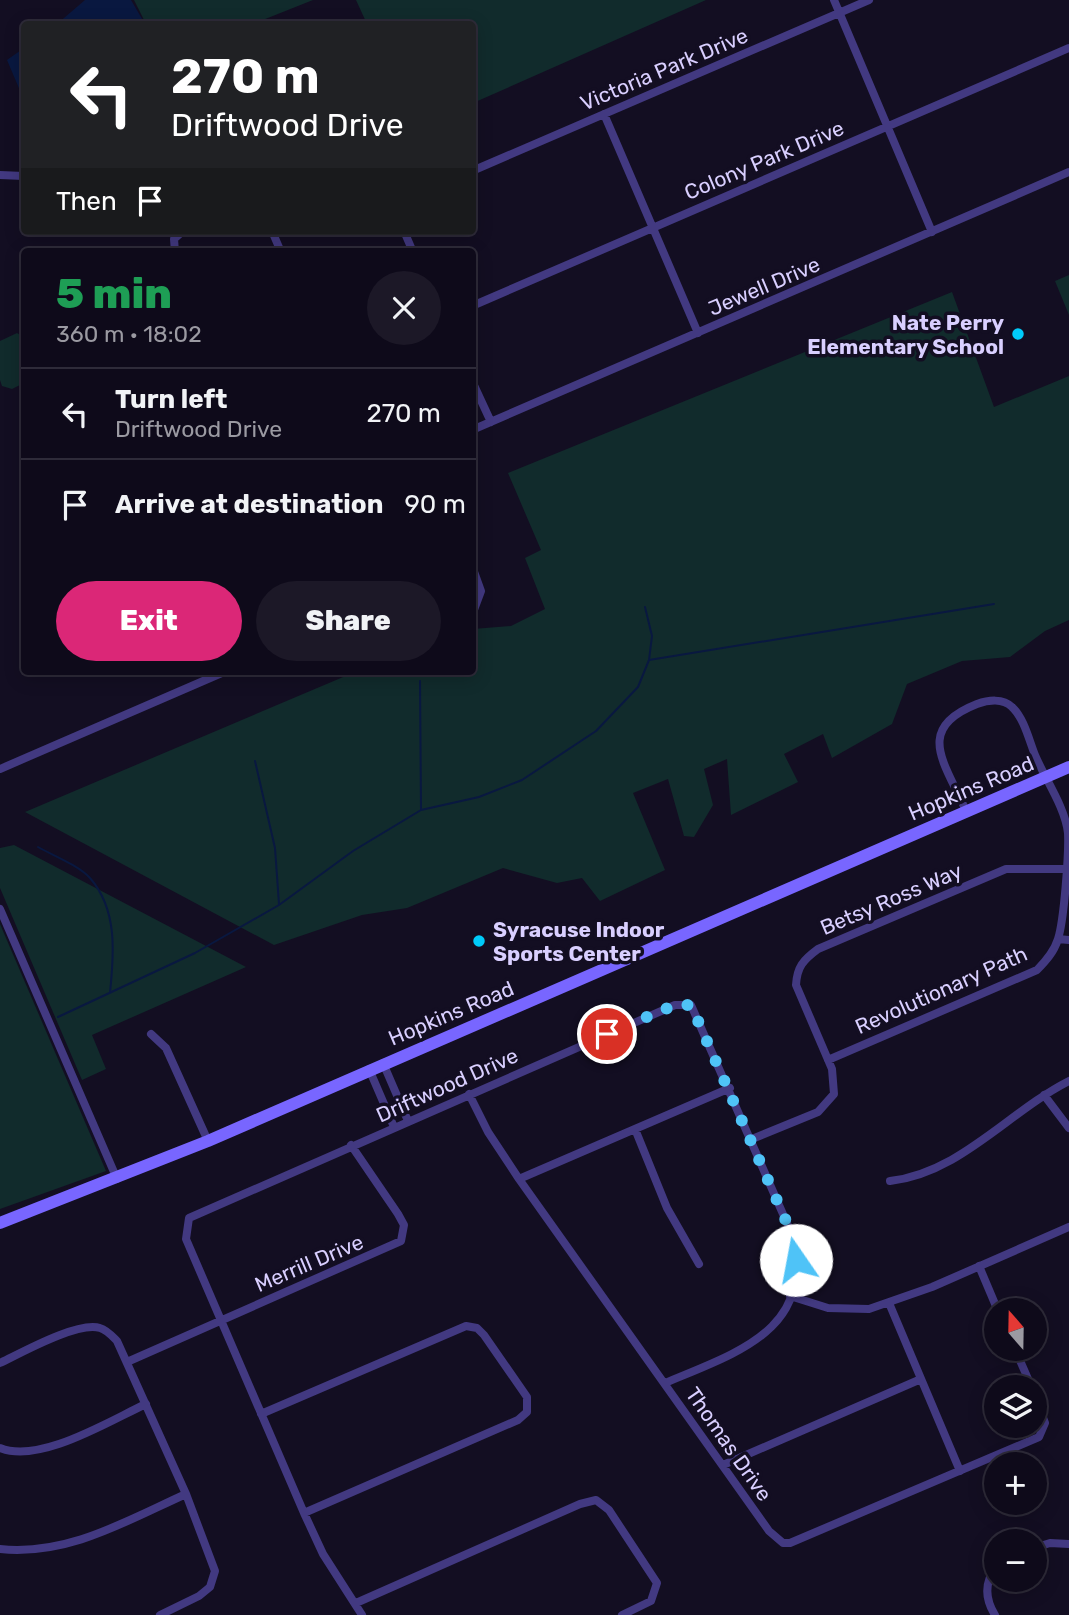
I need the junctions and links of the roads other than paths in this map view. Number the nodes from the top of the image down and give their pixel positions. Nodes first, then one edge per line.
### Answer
1 (834, 0) edge
2 (869, 0) edge
3 (840, 13) junction
4 (1069, 48) edge
5 (604, 114) junction
6 (888, 126) junction
7 (476, 169) edge
8 (1069, 172) edge
9 (0, 175) edge
10 (21, 176) edge
11 (653, 227) junction
12 (932, 232) junction
13 (476, 304) edge
14 (698, 333) junction
15 (476, 390) edge
16 (491, 422) junction
17 (476, 428) edge
18 (476, 577) edge
19 (476, 604) edge
20 (209, 675) edge
21 (1069, 767) edge
22 (0, 769) edge
23 (1045, 778) junction
24 (966, 811) junction
25 (1068, 833) edge
26 (1066, 869) junction
27 (0, 909) edge
28 (1058, 939) junction
29 (1069, 940) edge
30 (151, 1034) dead end
31 (828, 1059) junction
32 (383, 1063) junction
33 (369, 1069) junction
34 (1069, 1081) edge
35 (730, 1088) junction
36 (470, 1094) junction
37 (1044, 1095) junction
38 (408, 1121) junction
39 (394, 1127) junction
40 (1069, 1128) edge
41 (635, 1129) junction
42 (752, 1139) junction
43 (208, 1141) junction
44 (351, 1145) junction
45 (117, 1179) junction
46 (519, 1179) junction
47 (890, 1181) dead end
48 (0, 1223) edge
49 (1069, 1227) edge
50 (699, 1264) dead end
51 (979, 1266) junction
52 (790, 1296) junction
53 (993, 1298) edge
54 (889, 1303) junction
55 (221, 1320) junction
56 (127, 1362) junction
57 (0, 1363) edge
58 (921, 1379) junction
59 (665, 1384) junction
60 (146, 1404) junction
61 (261, 1414) junction
62 (1037, 1438) edge
63 (0, 1448) edge
64 (723, 1465) junction
65 (960, 1471) junction
66 (186, 1494) junction
67 (304, 1513) junction
68 (1047, 1544) edge
69 (1069, 1544) edge
70 (0, 1549) edge
71 (988, 1592) edge
72 (356, 1603) junction
73 (160, 1615) edge
74 (362, 1615) edge
75 (622, 1615) edge
76 (995, 1615) edge

1 - 3 street
2 - 3 street, Victoria Park Drive
3 - 5 street, Victoria Park Drive
3 - 6 street
4 - 6 street, Colony Park Drive
5 - 7 street, Victoria Park Drive
5 - 11 street
6 - 11 street, Colony Park Drive
6 - 12 street
8 - 12 street, Jewell Drive
9 - 10 street
11 - 13 street, Colony Park Drive
11 - 14 street
12 - 14 street, Jewell Drive
14 - 16 street, Jewell Drive
15 - 16 street
16 - 17 street, Jewell Drive
18 - 19 street
20 - 22 street
21 - 23 street, Hopkins Road
23 - 24 street, Hopkins Road
23 - 24 street
23 - 25 street, Revolutionary Path
24 - 32 street, Hopkins Road
25 - 26 street, Revolutionary Path
26 - 28 street, Revolutionary Path
26 - 31 street, Betsy Ross Way
27 - 45 street
28 - 29 street
28 - 31 street, Revolutionary Path
30 - 43 street
31 - 42 street, Betsy Ross Way
32 - 33 street, Hopkins Road
32 - 38 street
33 - 39 street
33 - 43 street, Hopkins Road
34 - 37 street
35 - 36 street, Driftwood Drive
35 - 41 street
35 - 42 street, Driftwood Drive
36 - 38 street, Driftwood Drive
36 - 46 street, Thomas Drive
37 - 40 street
37 - 47 street
38 - 39 street, Driftwood Drive
39 - 44 street, Driftwood Drive
41 - 46 street
41 - 50 street
42 - 52 street, Driftwood Drive
43 - 45 street, Hopkins Road
44 - 55 street, Driftwood Drive
44 - 55 street, Merrill Drive
45 - 48 street, Hopkins Road
46 - 59 street, Thomas Drive
49 - 51 street
51 - 53 street
51 - 54 street
52 - 54 street
52 - 59 street, Driftwood Drive
54 - 58 street
55 - 56 street, Merrill Drive
55 - 61 street, Driftwood Drive
56 - 57 street
56 - 60 street
58 - 64 street
58 - 65 street
59 - 64 street, Thomas Drive
60 - 63 street
60 - 66 street
61 - 67 street, Driftwood Drive
61 - 67 street
62 - 65 street, Thomas Drive
64 - 65 street, Thomas Drive
66 - 70 street
66 - 73 street
67 - 72 street, Driftwood Drive
68 - 69 street
71 - 76 street
72 - 74 street, Driftwood Drive
72 - 75 street

